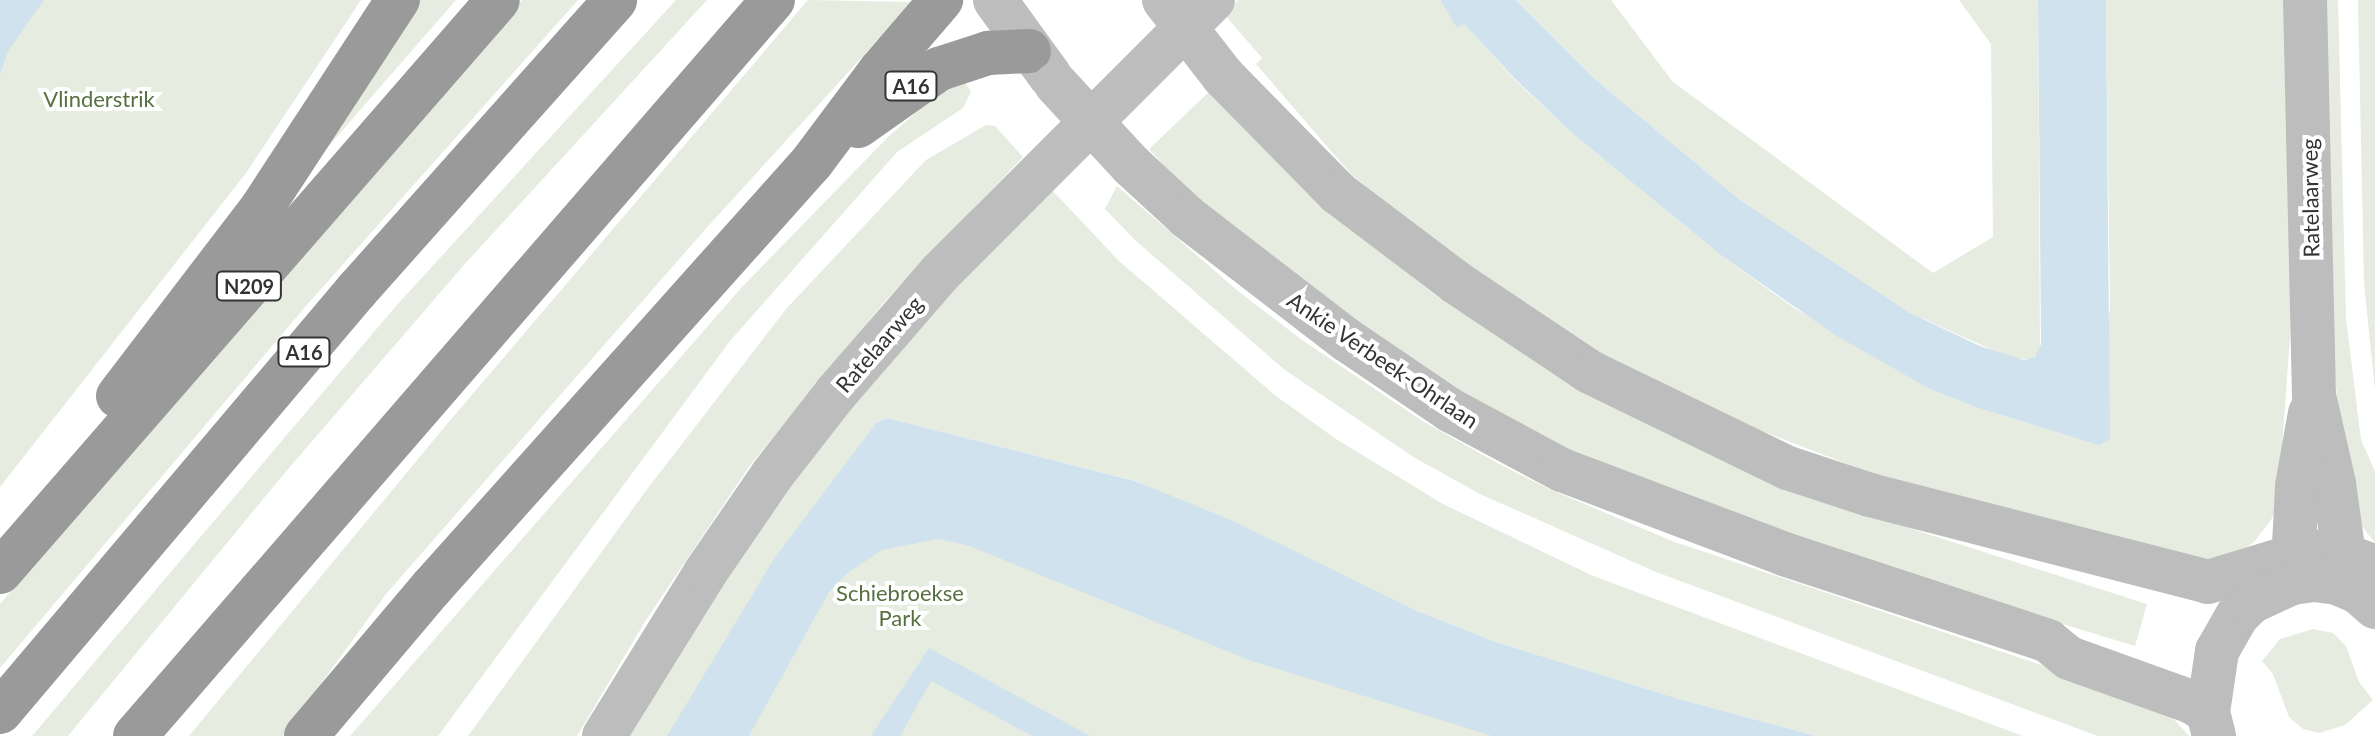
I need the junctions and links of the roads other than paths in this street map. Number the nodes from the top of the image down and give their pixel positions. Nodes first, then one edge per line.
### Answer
1 (398, 0) edge
2 (498, 0) edge
3 (615, 0) edge
4 (773, 0) edge
5 (941, 0) edge
6 (995, 0) edge
7 (1164, 0) edge
8 (1213, 0) edge
9 (2305, 0) edge
10 (1029, 51) junction
11 (812, 162) junction
12 (2314, 395) junction
13 (0, 550) edge
14 (2360, 561) edge
15 (2293, 568) junction
16 (0, 572) edge
17 (2234, 597) junction
18 (2375, 607) edge
19 (2211, 711) edge
20 (0, 712) edge
21 (135, 736) edge
22 (306, 736) edge
23 (604, 736) edge
24 (2247, 736) edge

1 - 13 highway
2 - 16 highway, N209
3 - 20 highway, A16
4 - 21 highway
5 - 11 highway, A16
6 - 10 main road, Ankie Verbeek-Ohrlaan
7 - 17 main road, bridge
8 - 23 main road, Ratelaarweg
9 - 12 main road, Ratelaarweg
10 - 11 highway, A16
10 - 19 main road, Ankie Verbeek-Ohrlaan, bridge
11 - 22 highway, A16
12 - 14 main road, Ratelaarweg
12 - 15 main road, Ratelaarweg
14 - 15 main road
15 - 17 main road
15 - 18 main road
17 - 19 main road
19 - 24 main road

